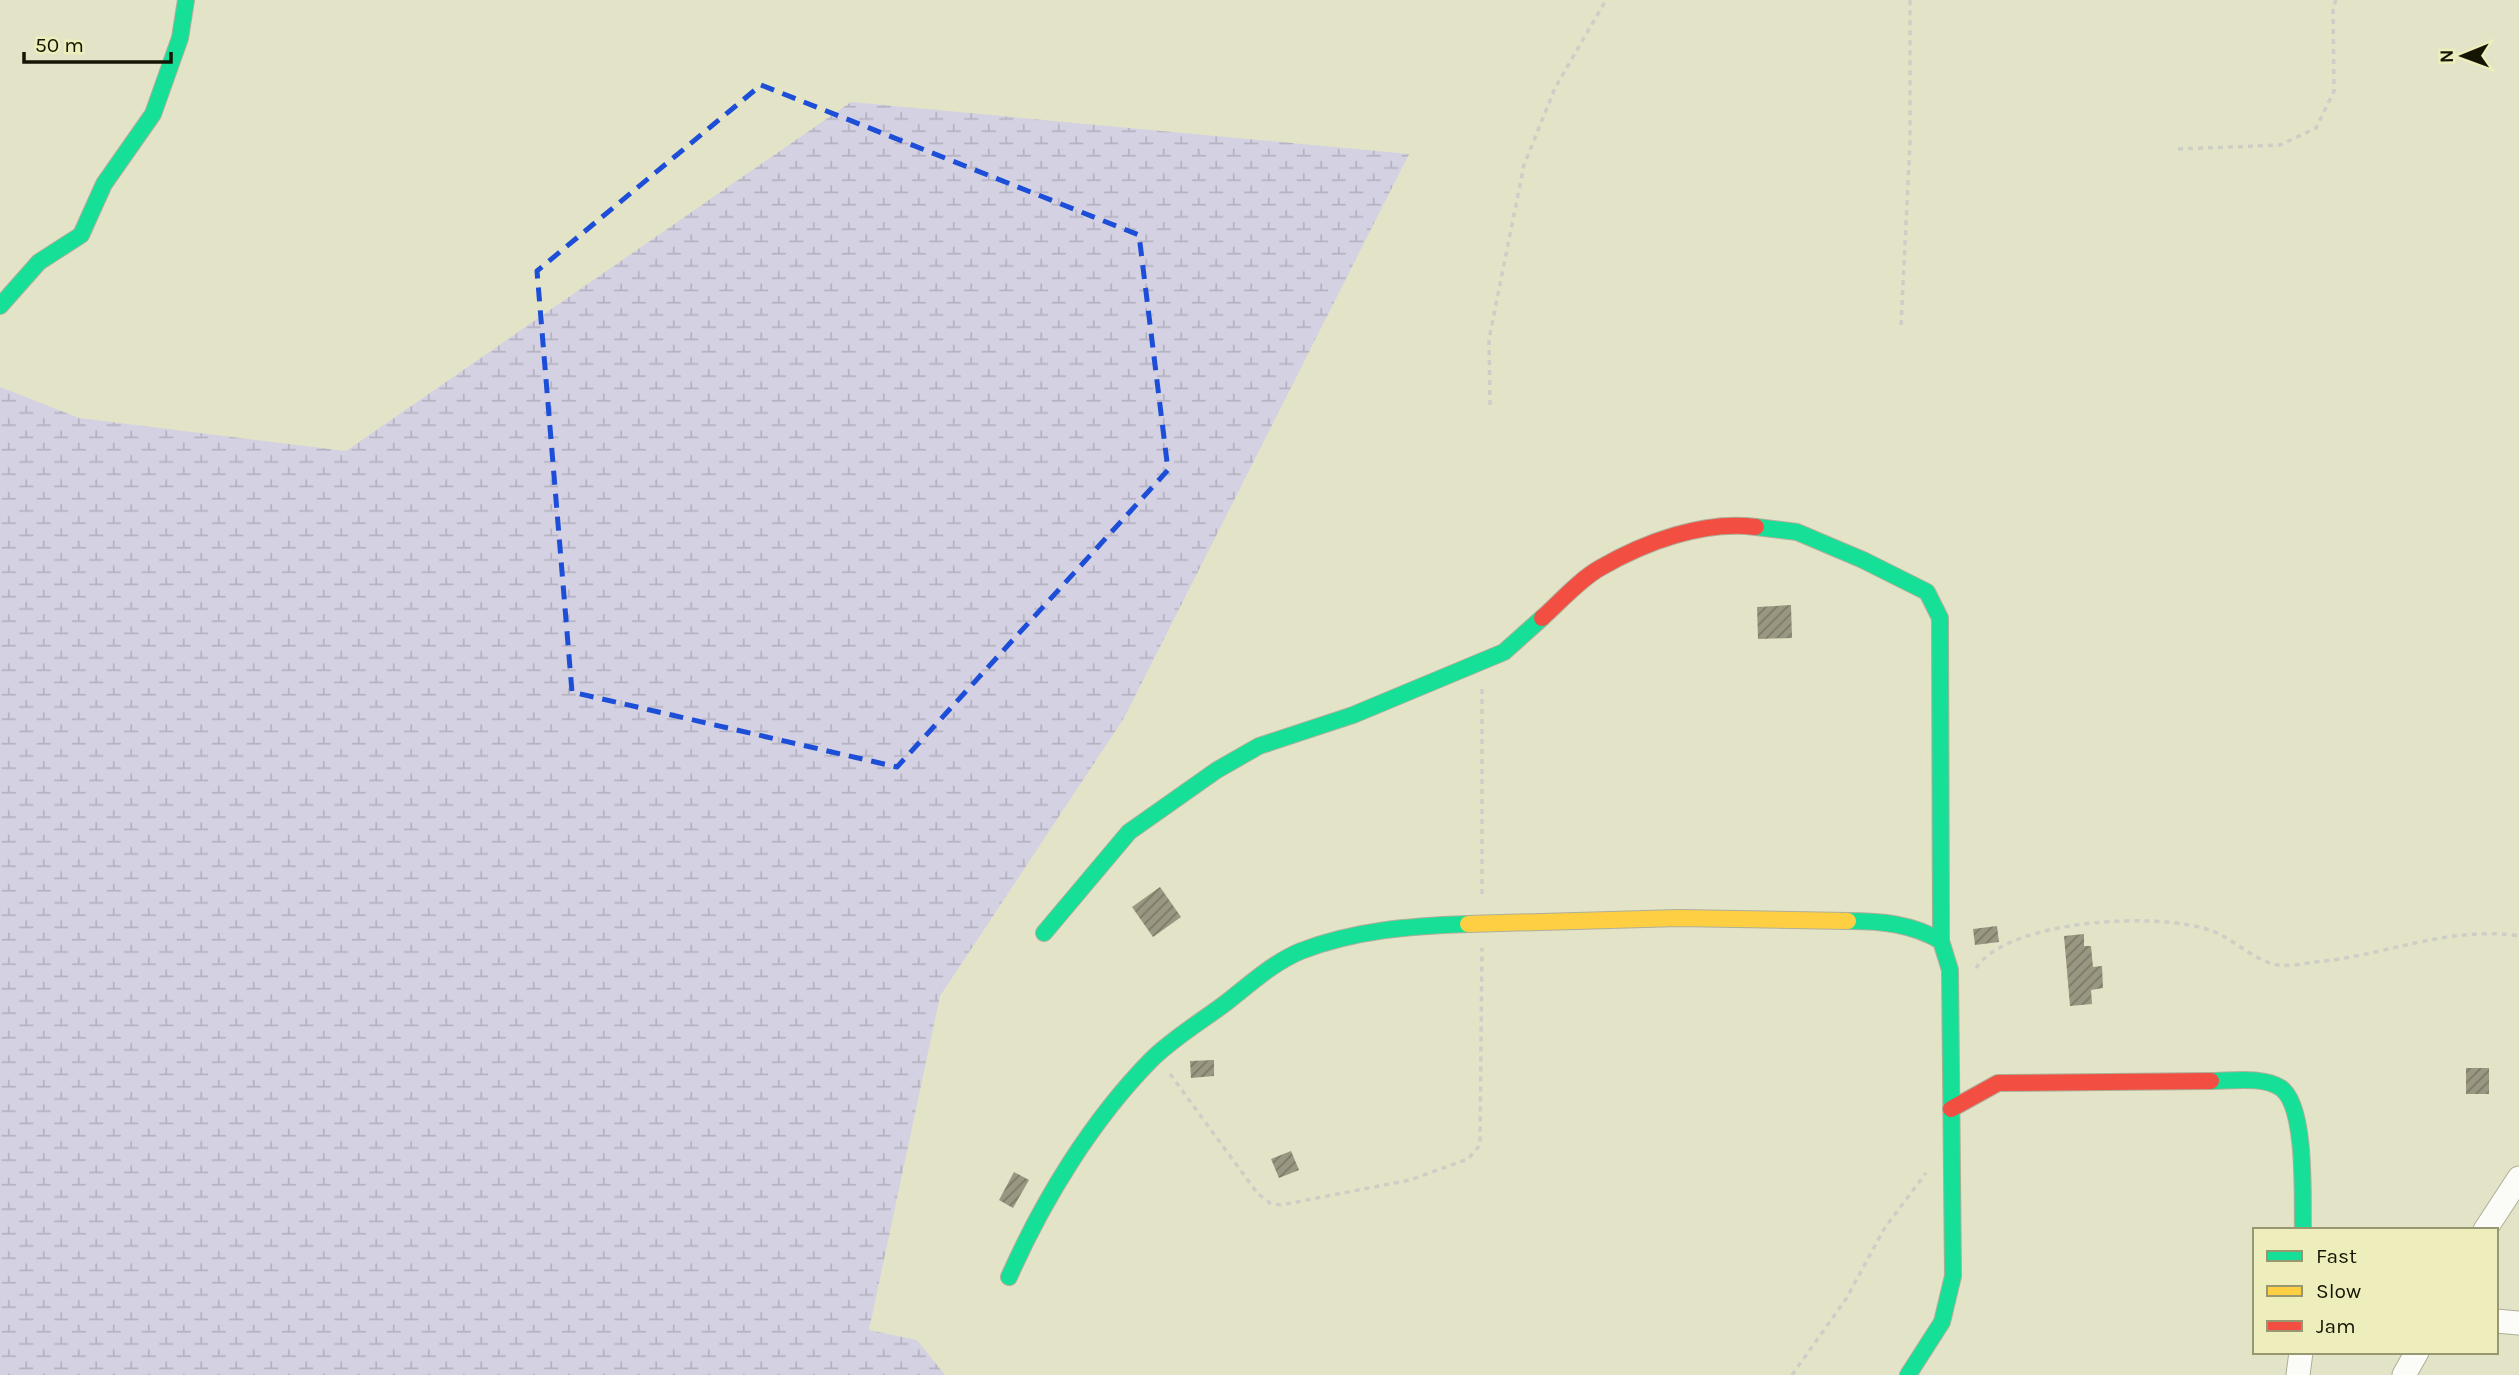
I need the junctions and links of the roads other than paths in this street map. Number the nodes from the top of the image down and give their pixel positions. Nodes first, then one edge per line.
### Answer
1 (186, 0) edge
2 (0, 306) edge
3 (1044, 933) dead end
4 (1941, 942) junction
5 (1951, 1109) junction
6 (2519, 1178) edge
7 (2302, 1228) edge
8 (2486, 1228) edge
9 (1009, 1277) dead end
10 (2498, 1321) edge
11 (2519, 1323) edge
12 (2301, 1354) edge
13 (2416, 1354) edge
14 (1909, 1375) edge
15 (2298, 1375) edge
16 (2404, 1375) edge

1 - 2 street
3 - 4 street
4 - 5 street
4 - 9 street
5 - 7 street
5 - 14 street
6 - 8 street
10 - 11 street
12 - 15 street
13 - 16 street

